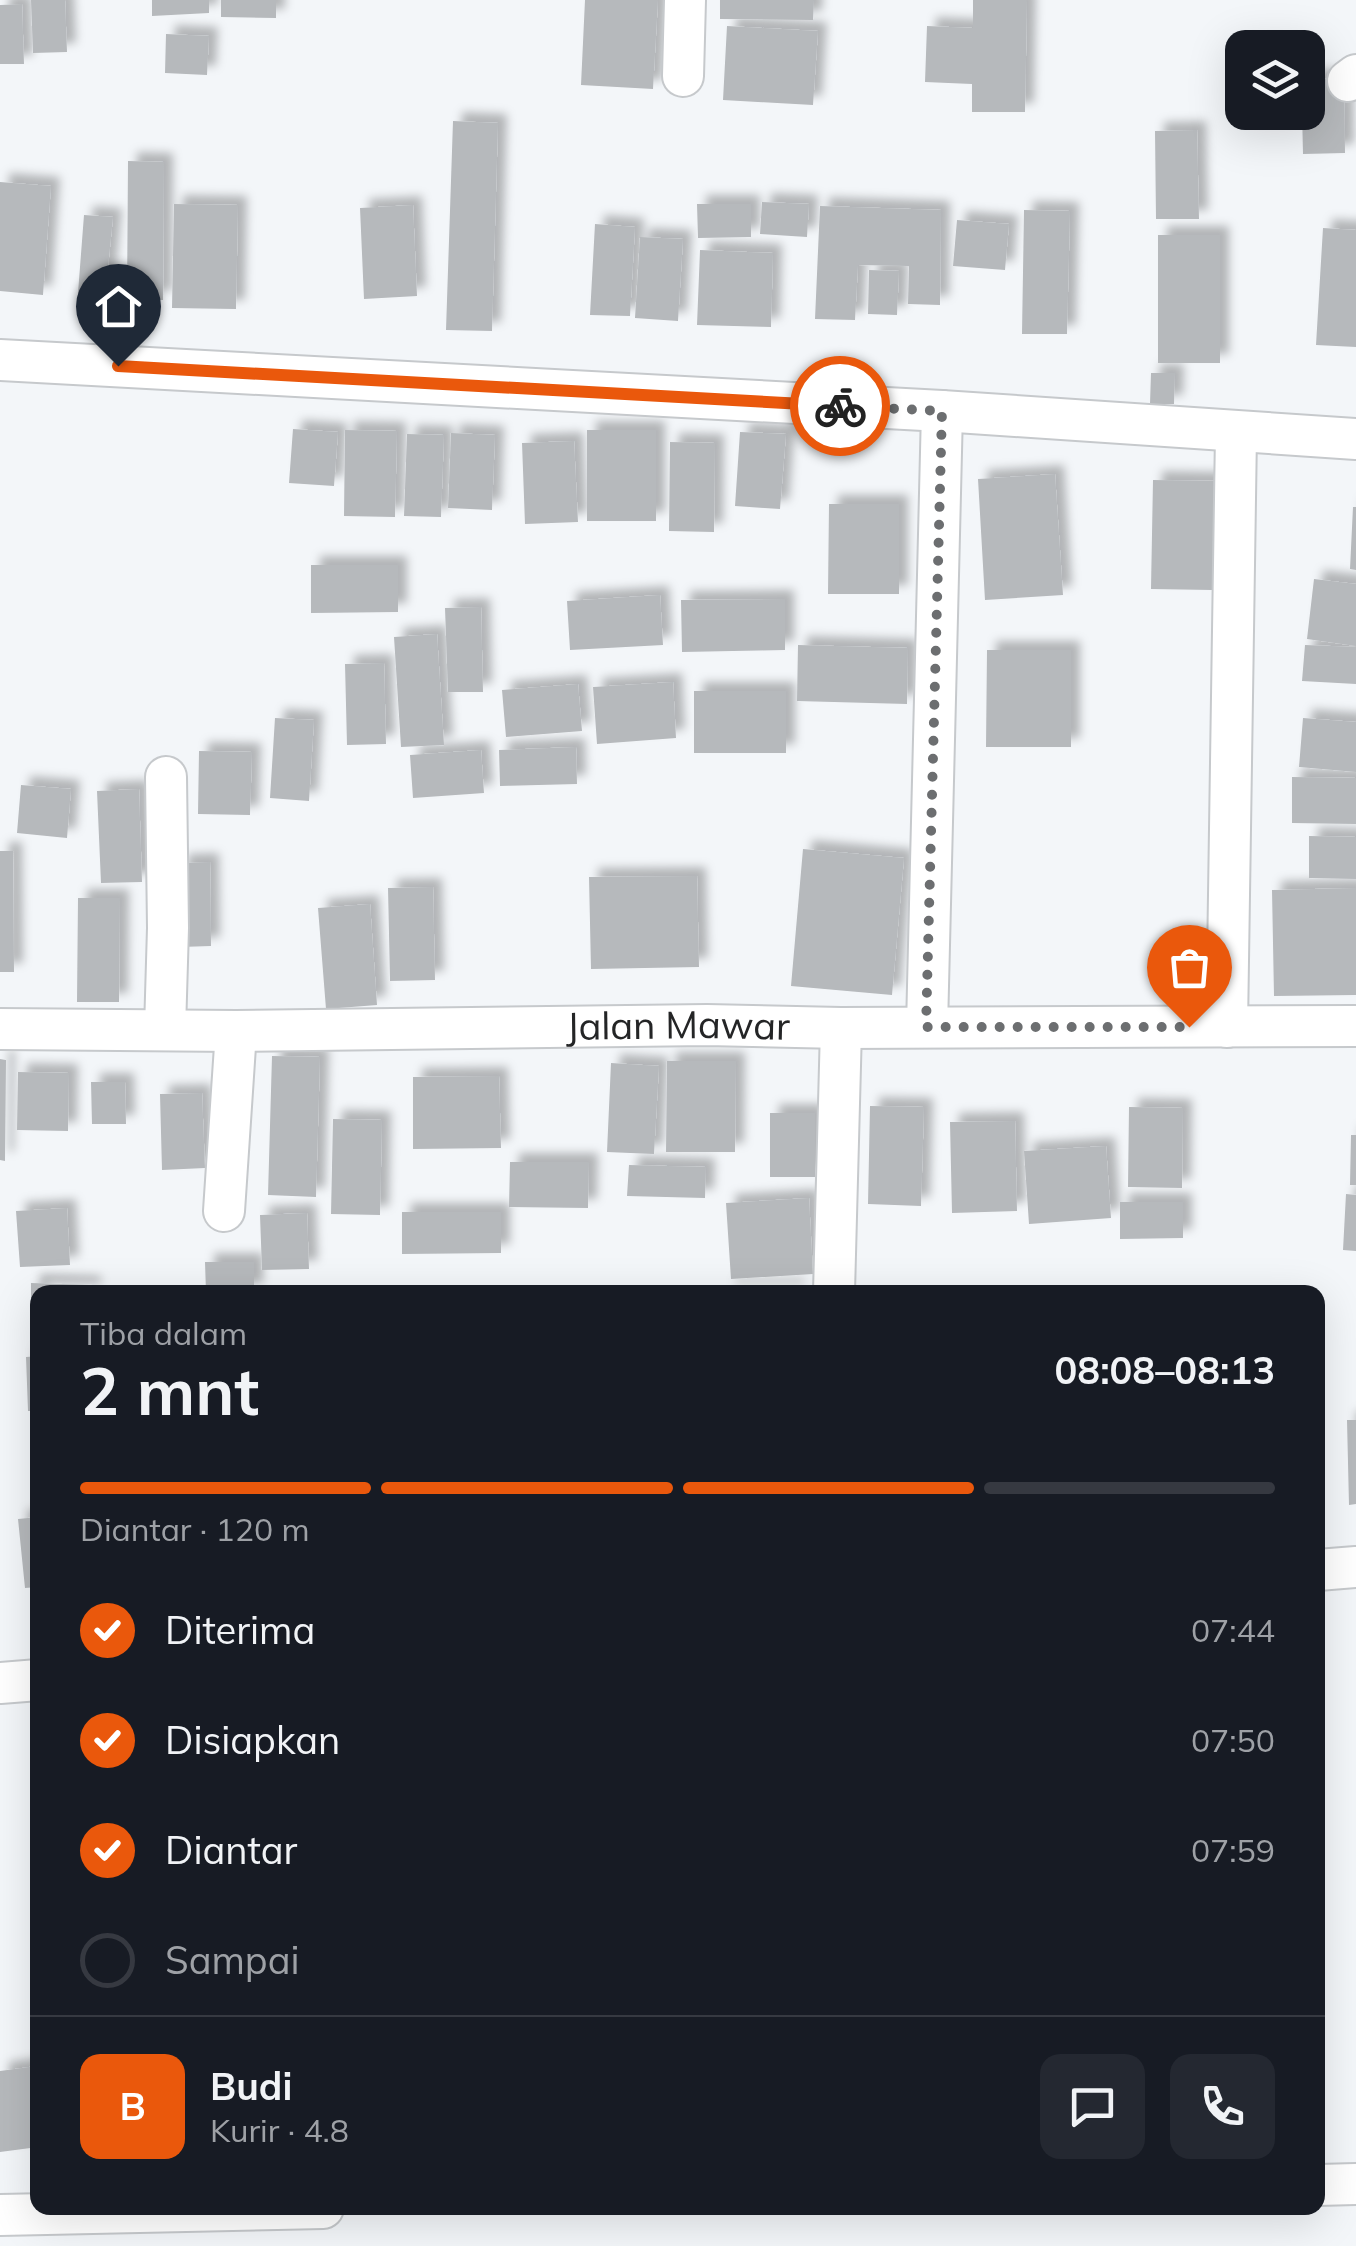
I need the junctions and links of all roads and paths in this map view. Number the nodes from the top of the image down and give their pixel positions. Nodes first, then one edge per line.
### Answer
1 (685, 0) edge
2 (683, 76) dead end
3 (0, 360) edge
4 (942, 411) junction
5 (1236, 433) junction
6 (1356, 440) edge
7 (166, 777) dead end
8 (1356, 1026) edge
9 (926, 1027) junction
10 (1226, 1027) junction
11 (841, 1028) junction
12 (0, 1029) edge
13 (165, 1030) junction
14 (236, 1030) junction
15 (224, 1211) dead end
16 (834, 1285) edge
17 (1356, 1567) edge
18 (1325, 1569) edge
19 (30, 1681) edge
20 (0, 1683) edge
21 (1356, 2184) edge
22 (1325, 2185) edge
23 (30, 2214) edge
24 (0, 2215) edge

1 - 2 street
3 - 4 street
4 - 5 street
4 - 9 street
5 - 6 street
5 - 10 street
7 - 13 street
8 - 10 street, Jalan Mawar
9 - 10 street, Jalan Mawar
9 - 11 street, Jalan Mawar
11 - 14 street, Jalan Mawar
11 - 16 street
12 - 13 street, Jalan Mawar
13 - 14 street, Jalan Mawar
14 - 15 street
17 - 18 street
19 - 20 street
21 - 22 street
23 - 24 street

